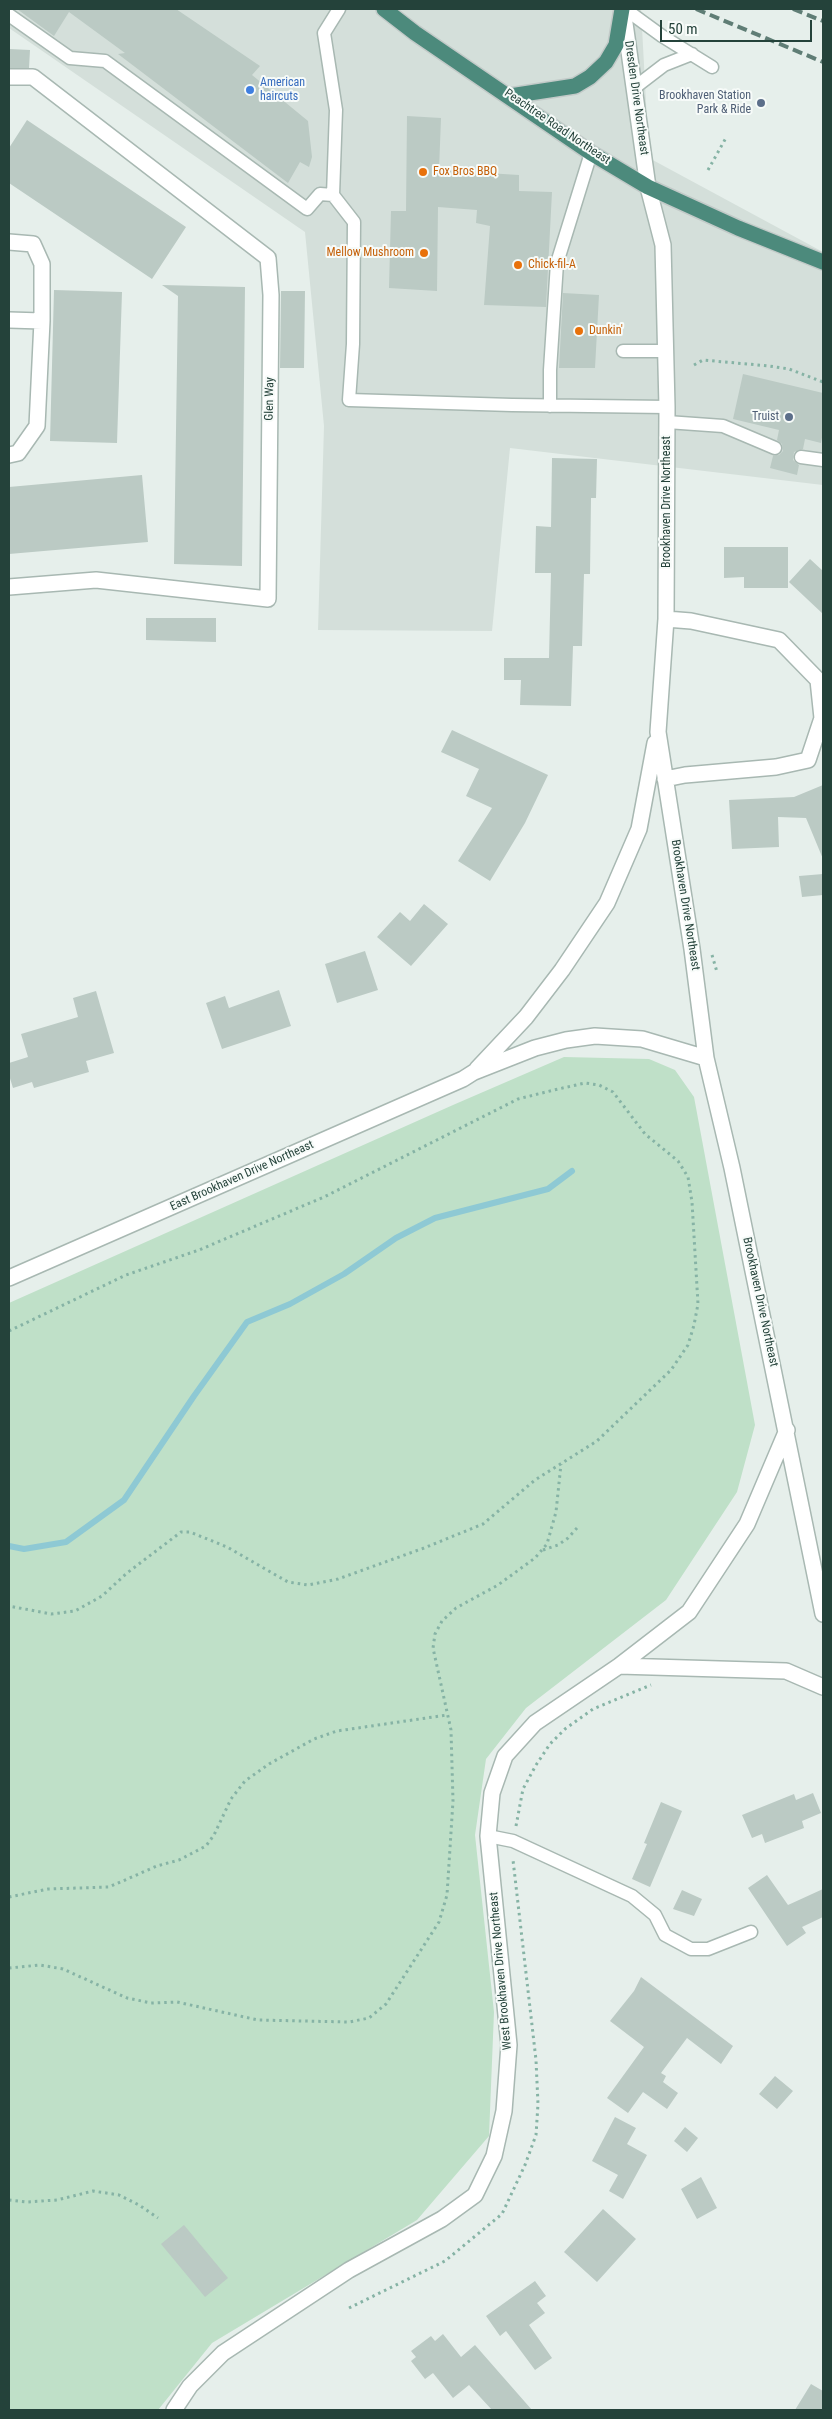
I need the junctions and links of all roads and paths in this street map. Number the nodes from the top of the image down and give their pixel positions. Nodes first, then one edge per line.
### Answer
1 (339, 9) edge
2 (384, 9) edge
3 (623, 9) edge
4 (9, 15) edge
5 (692, 54) junction
6 (712, 67) dead end
7 (9, 77) edge
8 (634, 88) junction
9 (510, 96) junction
10 (727, 136) dead end
11 (591, 153) junction
12 (708, 170) dead end
13 (648, 186) junction
14 (333, 195) junction
15 (9, 242) edge
16 (823, 262) edge
17 (9, 320) edge
18 (42, 321) junction
19 (623, 351) dead end
20 (665, 351) junction
21 (694, 365) dead end
22 (823, 382) edge
23 (550, 406) junction
24 (667, 414) junction
25 (774, 448) dead end
26 (9, 455) edge
27 (801, 457) dead end
28 (823, 460) edge
29 (9, 587) edge
30 (666, 620) junction
31 (658, 732) junction
32 (665, 779) junction
33 (706, 1058) junction
34 (474, 1072) junction
35 (9, 1278) edge
36 (9, 1330) edge
37 (787, 1430) junction
38 (561, 1464) junction
39 (577, 1528) dead end
40 (543, 1550) junction
41 (9, 1606) edge
42 (823, 1614) edge
43 (619, 1666) junction
44 (652, 1685) dead end
45 (823, 1688) edge
46 (448, 1715) junction
47 (488, 1836) junction
48 (513, 1841) junction
49 (9, 1897) edge
50 (751, 1932) dead end
51 (9, 1968) edge
52 (9, 2200) edge
53 (158, 2218) dead end
54 (349, 2308) dead end
55 (174, 2410) edge

1 - 14 lane
2 - 9 highway, Peachtree Road Northeast
3 - 5 lane
3 - 8 street, Dresden Drive Northeast
3 - 9 highway
4 - 14 lane
5 - 6 lane
5 - 8 lane
7 - 29 street, Glen Way
8 - 13 street, Dresden Drive Northeast
9 - 11 highway, Peachtree Road Northeast
10 - 12 path
11 - 13 highway, Peachtree Road Northeast
11 - 23 lane
13 - 16 highway, Peachtree Road Northeast
13 - 20 street, Brookhaven Drive Northeast
14 - 23 lane
15 - 18 street
17 - 18 street
18 - 26 street
19 - 20 lane
20 - 24 street, Brookhaven Drive Northeast
21 - 22 path
23 - 24 lane
24 - 25 lane
24 - 30 street, Brookhaven Drive Northeast
27 - 28 lane
30 - 31 street, Brookhaven Drive Northeast
30 - 32 street
31 - 32 street, Brookhaven Drive Northeast
31 - 34 street, East Brookhaven Drive Northeast
32 - 33 street, Brookhaven Drive Northeast
33 - 34 street, East Brookhaven Drive Northeast
33 - 37 street, Brookhaven Drive Northeast
34 - 35 street, East Brookhaven Drive Northeast
36 - 38 path
37 - 42 street, Brookhaven Drive Northeast
37 - 43 street, West Brookhaven Drive Northeast
38 - 40 path
38 - 41 path
39 - 40 path
40 - 46 path
43 - 45 street
43 - 47 street, West Brookhaven Drive Northeast
44 - 48 path
46 - 49 path
46 - 51 path
47 - 48 lane
47 - 55 street, West Brookhaven Drive Northeast
48 - 50 lane
48 - 54 path
52 - 53 path

